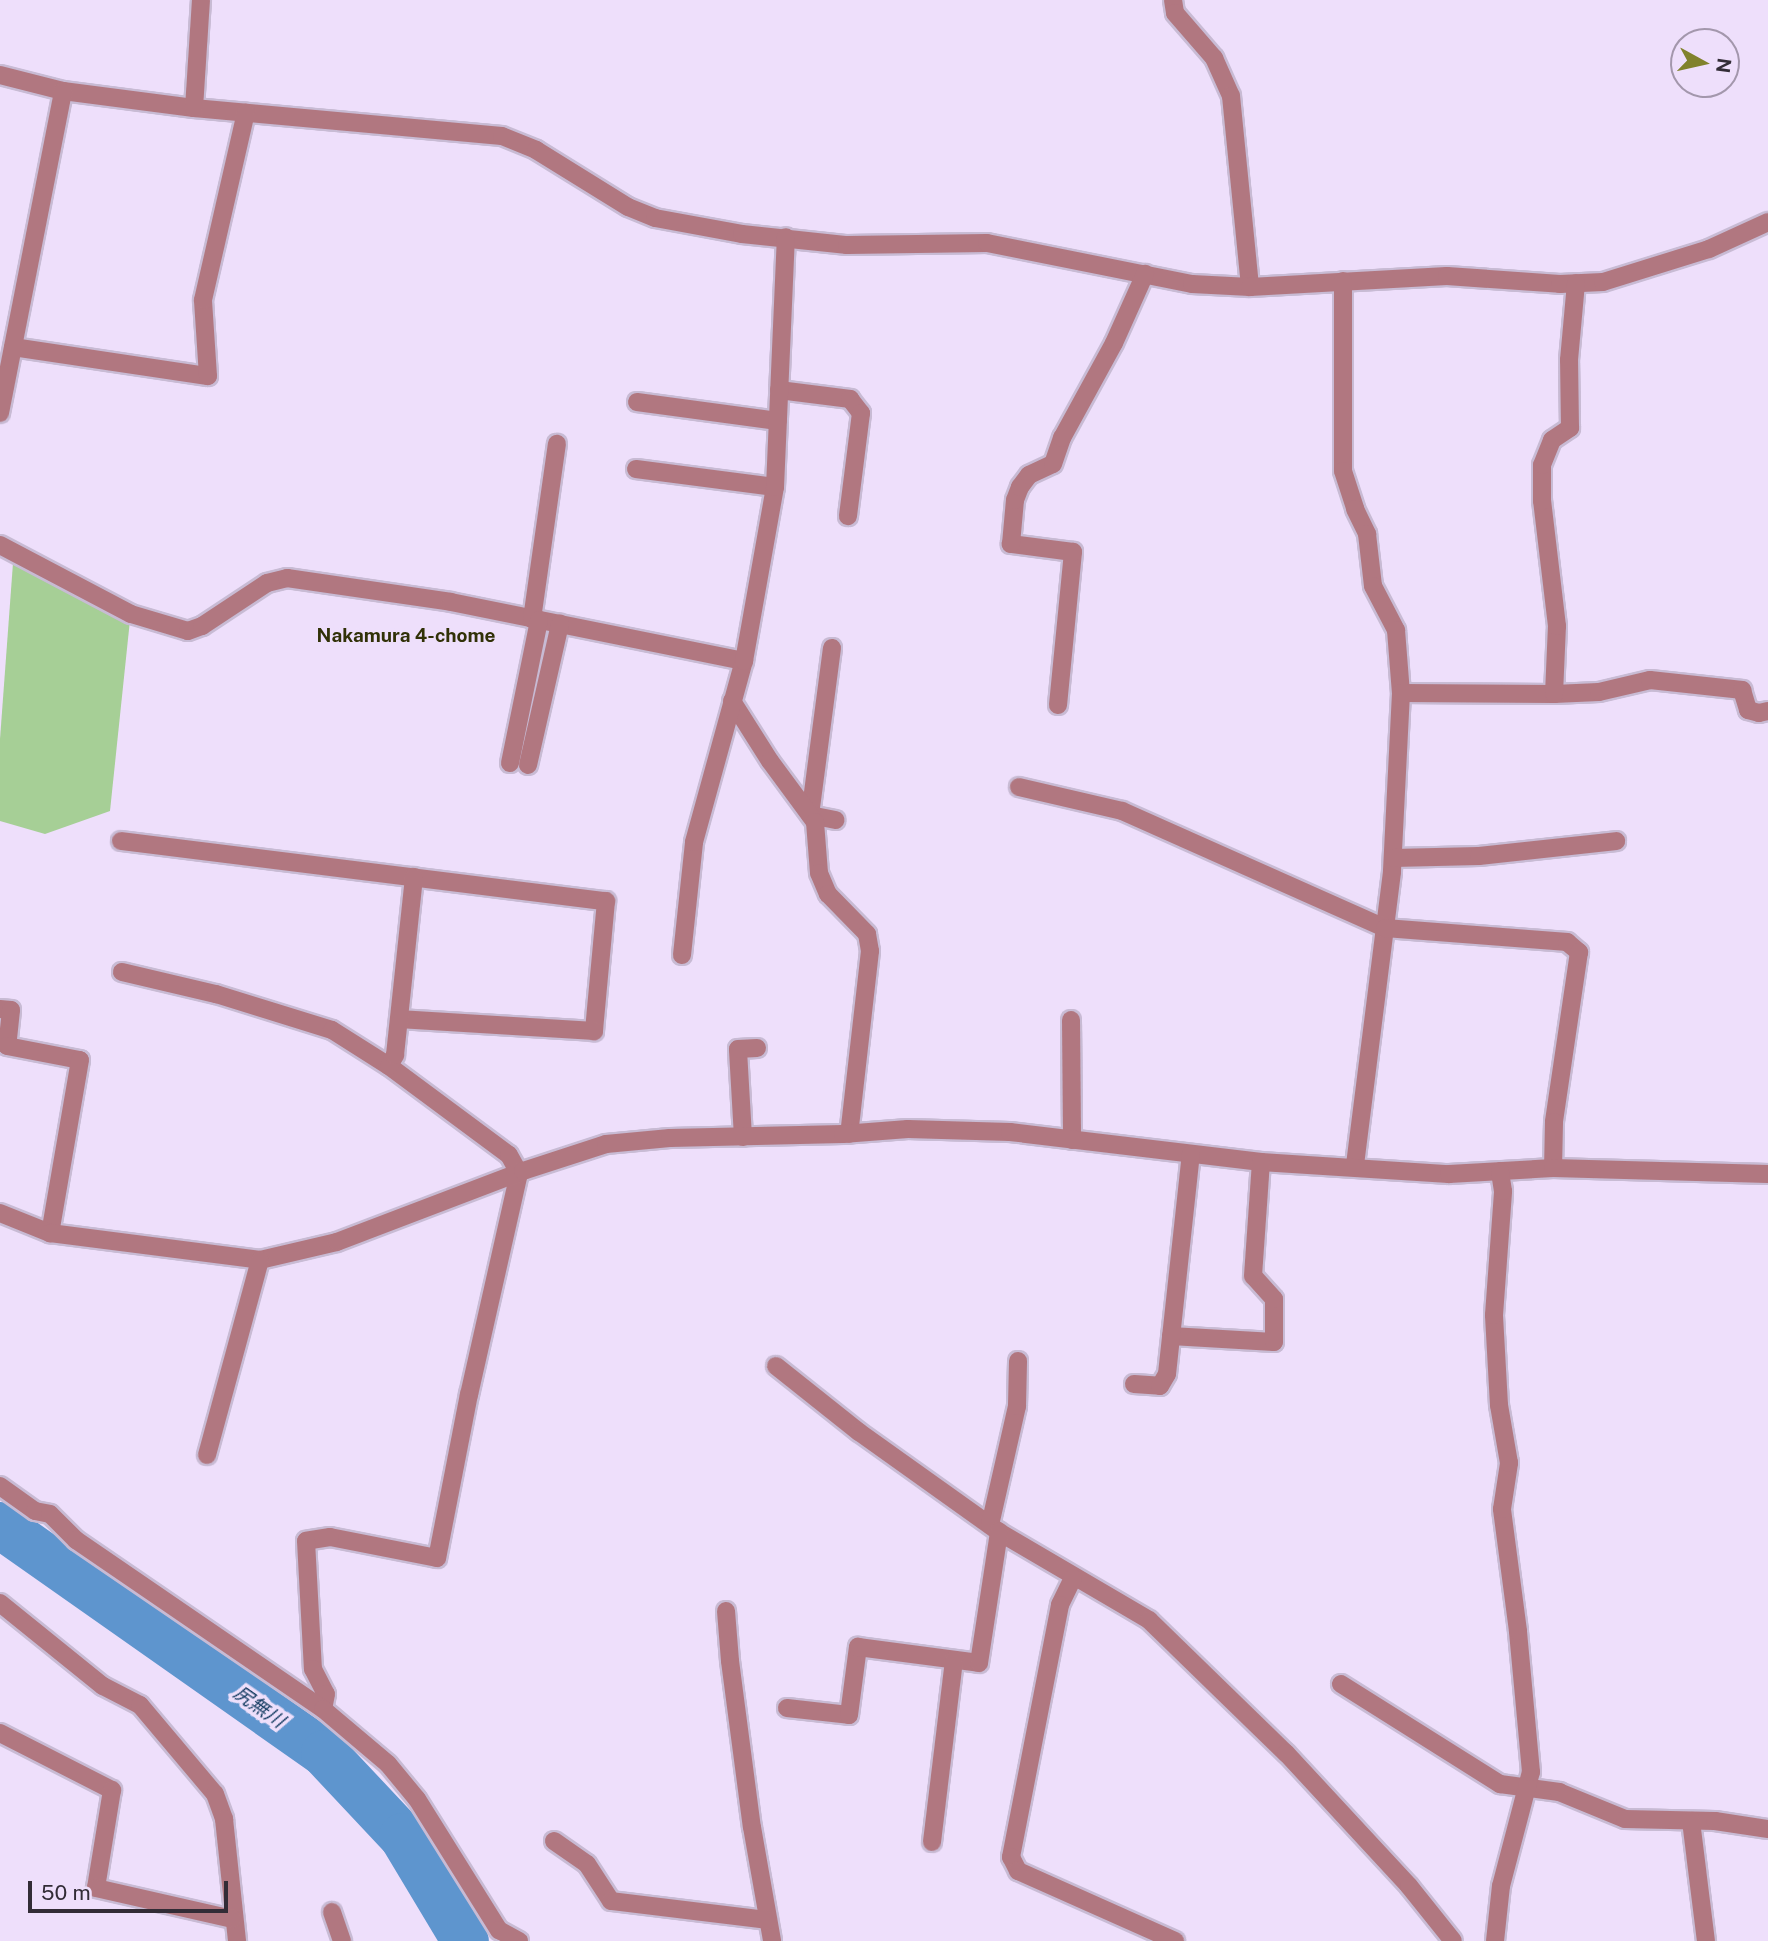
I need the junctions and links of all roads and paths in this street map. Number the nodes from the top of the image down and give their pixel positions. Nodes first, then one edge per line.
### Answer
1 (201, 0) edge
2 (1173, 0) edge
3 (0, 75) edge
4 (63, 91) junction
5 (194, 108) junction
6 (246, 113) junction
7 (1768, 222) edge
8 (786, 237) junction
9 (1145, 274) junction
10 (1343, 281) junction
11 (1576, 283) junction
12 (1250, 287) junction
13 (13, 347) junction
14 (779, 390) junction
15 (637, 402) dead end
16 (0, 413) edge
17 (778, 421) junction
18 (556, 444) dead end
19 (636, 468) dead end
20 (775, 487) junction
21 (848, 516) dead end
22 (0, 545) edge
23 (536, 620) junction
24 (560, 624) junction
25 (832, 648) dead end
26 (744, 661) junction
27 (1401, 693) junction
28 (1555, 694) junction
29 (732, 701) junction
30 (1058, 705) dead end
31 (1768, 711) edge
32 (1019, 787) dead end
33 (810, 815) junction
34 (836, 820) dead end
35 (121, 841) dead end
36 (1616, 841) dead end
37 (1393, 858) junction
38 (414, 877) junction
39 (1385, 928) junction
40 (682, 955) dead end
41 (122, 972) dead end
42 (0, 1009) edge
43 (399, 1019) junction
44 (1071, 1020) dead end
45 (757, 1048) dead end
46 (389, 1066) junction
47 (849, 1134) junction
48 (743, 1137) junction
49 (1072, 1140) junction
50 (1191, 1154) junction
51 (1261, 1163) junction
52 (1355, 1166) junction
53 (1553, 1168) junction
54 (1500, 1171) junction
55 (519, 1173) junction
56 (1768, 1174) edge
57 (0, 1213) edge
58 (50, 1233) junction
59 (260, 1260) junction
60 (1171, 1336) junction
61 (1018, 1361) dead end
62 (776, 1366) dead end
63 (1135, 1384) dead end
64 (207, 1455) dead end
65 (0, 1486) edge
66 (995, 1529) junction
67 (1073, 1578) junction
68 (0, 1603) edge
69 (726, 1611) dead end
70 (954, 1660) junction
71 (1340, 1684) dead end
72 (787, 1707) dead end
73 (323, 1709) junction
74 (0, 1732) edge
75 (1526, 1788) junction
76 (1691, 1821) junction
77 (1768, 1829) edge
78 (554, 1841) dead end
79 (932, 1842) dead end
80 (332, 1912) dead end
81 (233, 1919) junction
82 (768, 1920) junction
83 (237, 1941) edge
84 (342, 1941) edge
85 (519, 1941) edge
86 (772, 1941) edge
87 (1175, 1941) edge
88 (1453, 1941) edge
89 (1495, 1941) edge
90 (1706, 1941) edge

1 - 5 street
2 - 12 street
3 - 4 street
4 - 5 street
4 - 13 street
5 - 6 street
6 - 8 street
6 - 13 street
7 - 11 street
8 - 9 street
8 - 14 street
9 - 12 street
9 - 30 street
10 - 11 street
10 - 12 street
10 - 27 street
11 - 28 street
13 - 16 street
14 - 17 street
14 - 21 street
15 - 17 street
17 - 20 street
18 - 23 street
19 - 20 street
20 - 26 street
22 - 23 street
23 - 24 street
23 - 24 street
24 - 26 street
25 - 33 street
26 - 29 street
27 - 28 street
27 - 37 street
28 - 31 street
29 - 33 street
29 - 40 street
32 - 39 street
33 - 34 street
33 - 47 street
35 - 38 street
36 - 37 street
37 - 39 street
38 - 43 street
38 - 43 street
39 - 52 street
39 - 53 street
41 - 46 street
42 - 58 street
43 - 46 street
44 - 49 street
45 - 48 street
46 - 55 street
47 - 48 street
47 - 49 street
48 - 55 street
49 - 50 street
50 - 51 street
50 - 60 street
51 - 52 street
51 - 60 street
52 - 54 street
53 - 54 street
53 - 56 street
54 - 75 street
55 - 59 street
55 - 73 street
57 - 58 street
58 - 59 street
59 - 64 street
60 - 63 street
61 - 66 street
62 - 66 street
65 - 73 street
66 - 67 street
66 - 70 street
67 - 87 street
67 - 88 street
68 - 81 street
69 - 82 street
70 - 72 street
70 - 79 street
71 - 75 street
73 - 85 street
74 - 81 street
75 - 76 street
75 - 89 street
76 - 77 street
76 - 90 street
78 - 82 street
80 - 84 street
81 - 83 street
82 - 86 street

